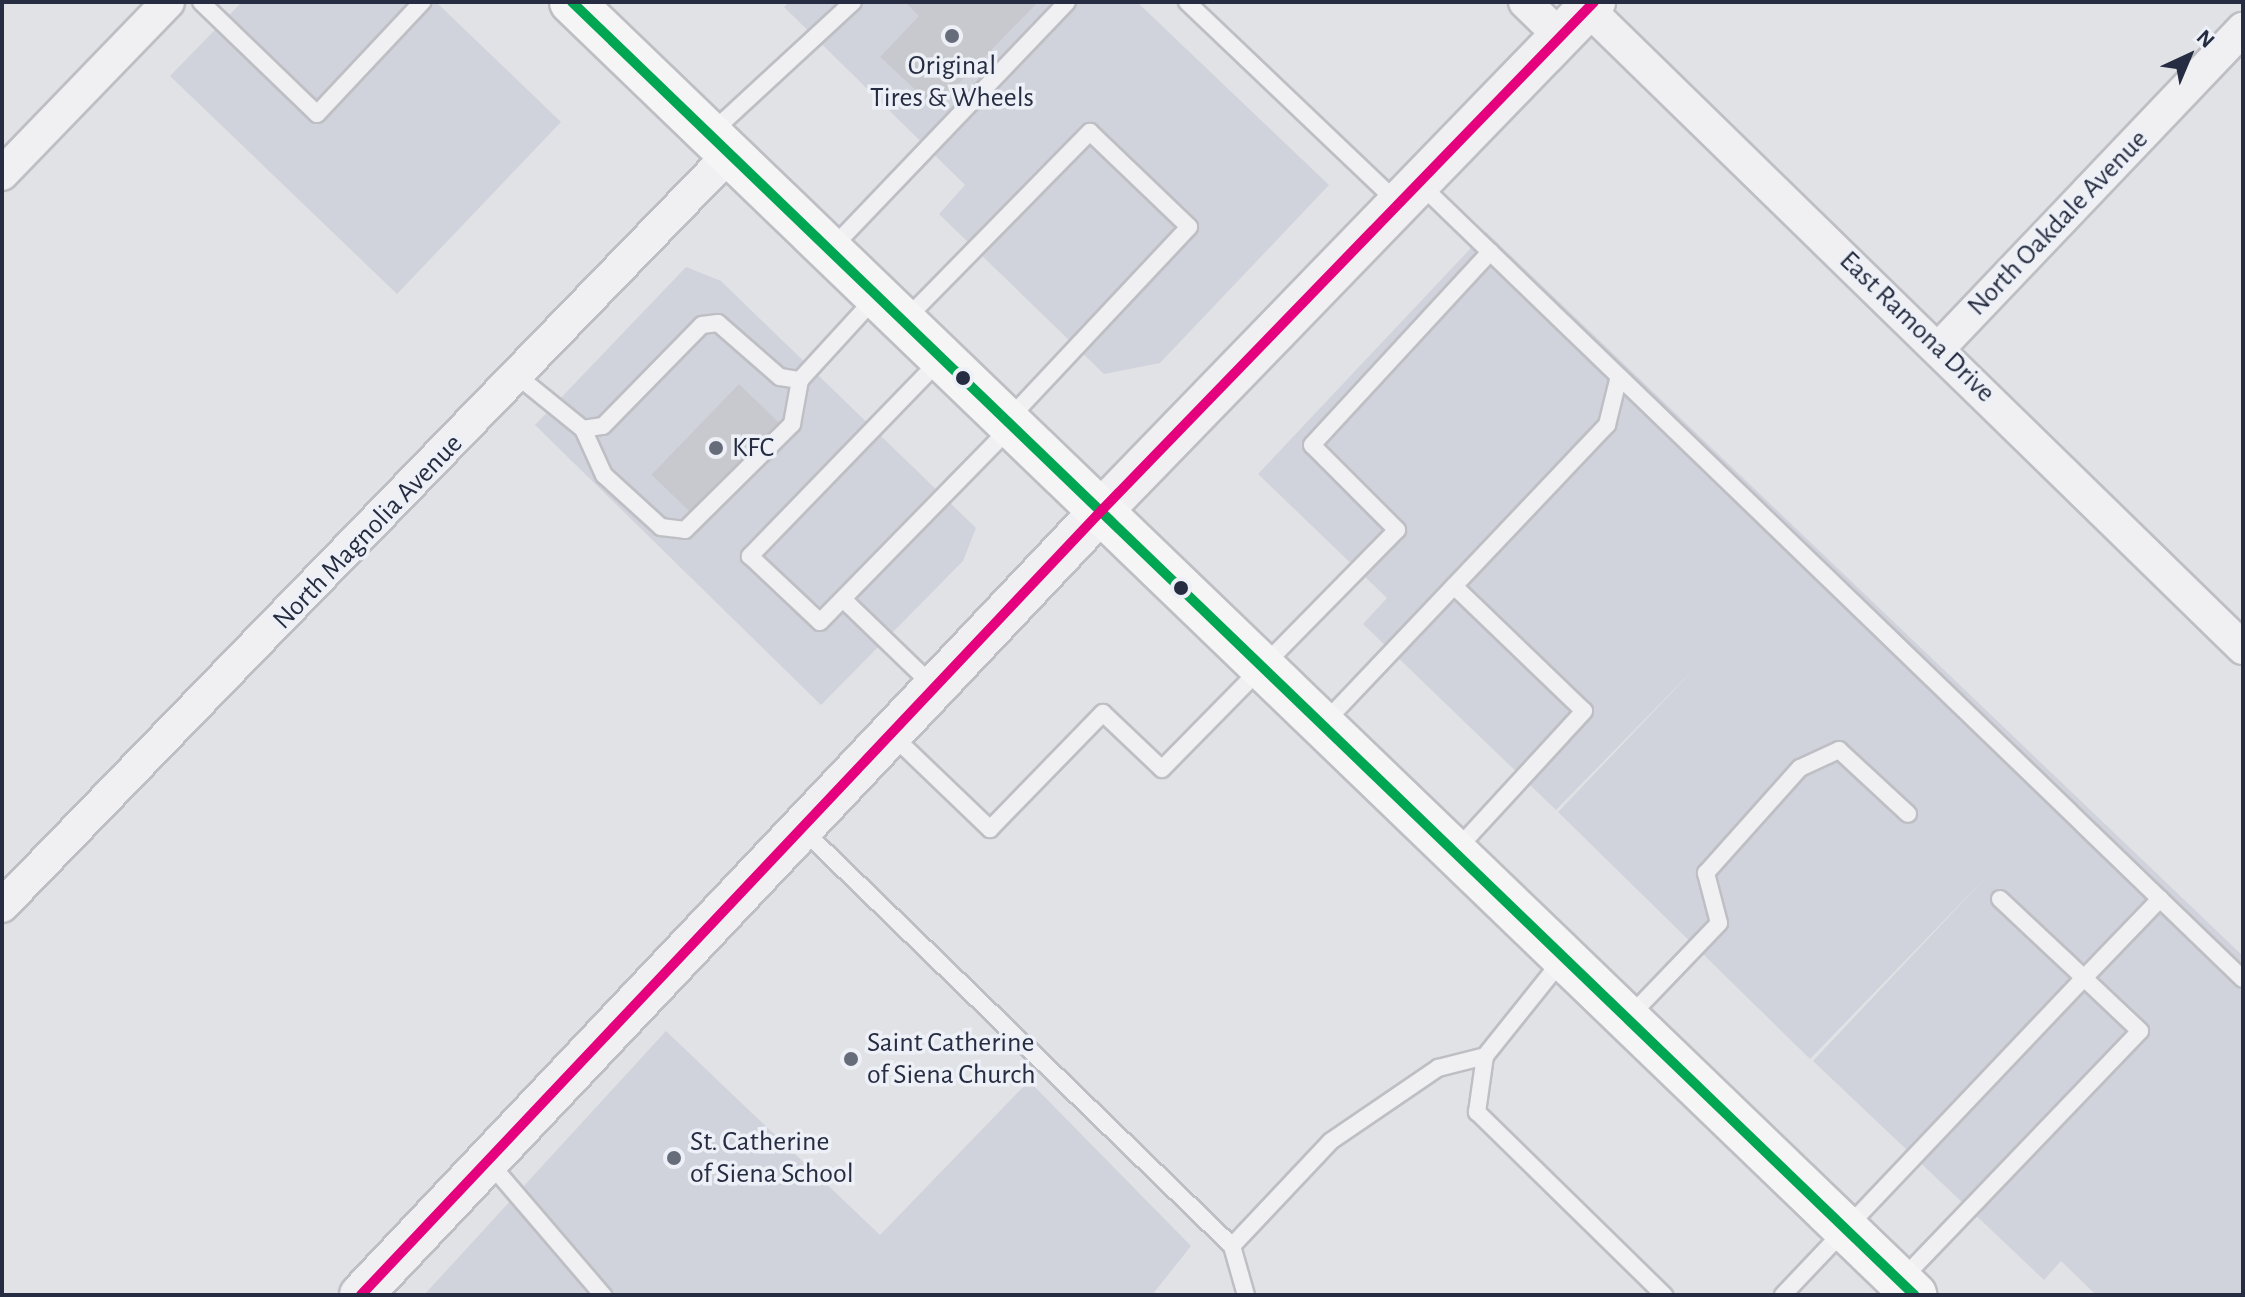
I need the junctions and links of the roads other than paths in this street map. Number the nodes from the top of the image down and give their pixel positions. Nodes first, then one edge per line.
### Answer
1 (168, 2) edge
2 (201, 2) edge
3 (422, 2) edge
4 (853, 2) edge
5 (1067, 2) edge
6 (1187, 2) edge
7 (1525, 2) edge
8 (574, 3) edge
9 (1581, 16) edge
10 (2243, 29) edge
11 (720, 144) junction
12 (2, 174) edge
13 (1412, 196) junction
14 (831, 249) junction
15 (1490, 252) junction
16 (892, 308) junction
17 (1939, 348) junction
18 (943, 357) junction
19 (1619, 376) junction
20 (520, 378) junction
21 (800, 380) junction
22 (1011, 421) junction
23 (583, 429) junction
24 (1103, 509) junction
25 (1454, 586) junction
26 (843, 599) junction
27 (2243, 648) edge
28 (1263, 662) junction
29 (934, 687) junction
30 (1325, 722) junction
31 (891, 733) junction
32 (1908, 814) dead end
33 (801, 828) junction
34 (1456, 850) junction
35 (2000, 899) dead end
36 (2160, 899) junction
37 (2, 906) edge
38 (1565, 955) junction
39 (2084, 978) junction
40 (2243, 979) edge
41 (1629, 1017) junction
42 (1485, 1056) junction
43 (488, 1161) junction
44 (1848, 1230) junction
45 (1232, 1246) junction
46 (1907, 1288) edge
47 (361, 1295) edge
48 (603, 1295) edge
49 (1246, 1295) edge
50 (1664, 1295) edge
51 (1783, 1295) edge

1 - 12 street
2 - 3 lane
4 - 11 lane
5 - 14 lane
6 - 13 lane
7 - 9 street, East Ramona Drive
8 - 11 main road
9 - 13 street
9 - 17 street, East Ramona Drive
10 - 17 street, North Oakdale Avenue
11 - 14 main road
11 - 20 street, North Magnolia Avenue
13 - 15 lane
13 - 24 street
14 - 16 main road
15 - 19 lane
15 - 28 lane
16 - 18 main road
16 - 21 lane
16 - 22 lane
17 - 27 street, East Ramona Drive
18 - 22 main road
18 - 26 lane
19 - 25 lane
19 - 36 lane
20 - 23 lane
20 - 37 street, North Magnolia Avenue
21 - 23 lane
21 - 23 lane
22 - 24 main road
22 - 26 lane
24 - 28 main road
24 - 29 street
25 - 30 lane
25 - 34 lane
26 - 29 lane
28 - 30 main road
28 - 31 lane
29 - 31 street
30 - 34 main road
31 - 33 street
32 - 41 lane
33 - 43 street
33 - 45 lane
34 - 38 main road
35 - 39 lane
36 - 39 lane
36 - 40 lane
38 - 41 main road
38 - 42 lane
39 - 44 lane
39 - 46 lane
41 - 44 main road
42 - 45 lane
42 - 50 lane
43 - 47 street
43 - 48 lane
44 - 46 main road
44 - 51 lane
45 - 49 lane

